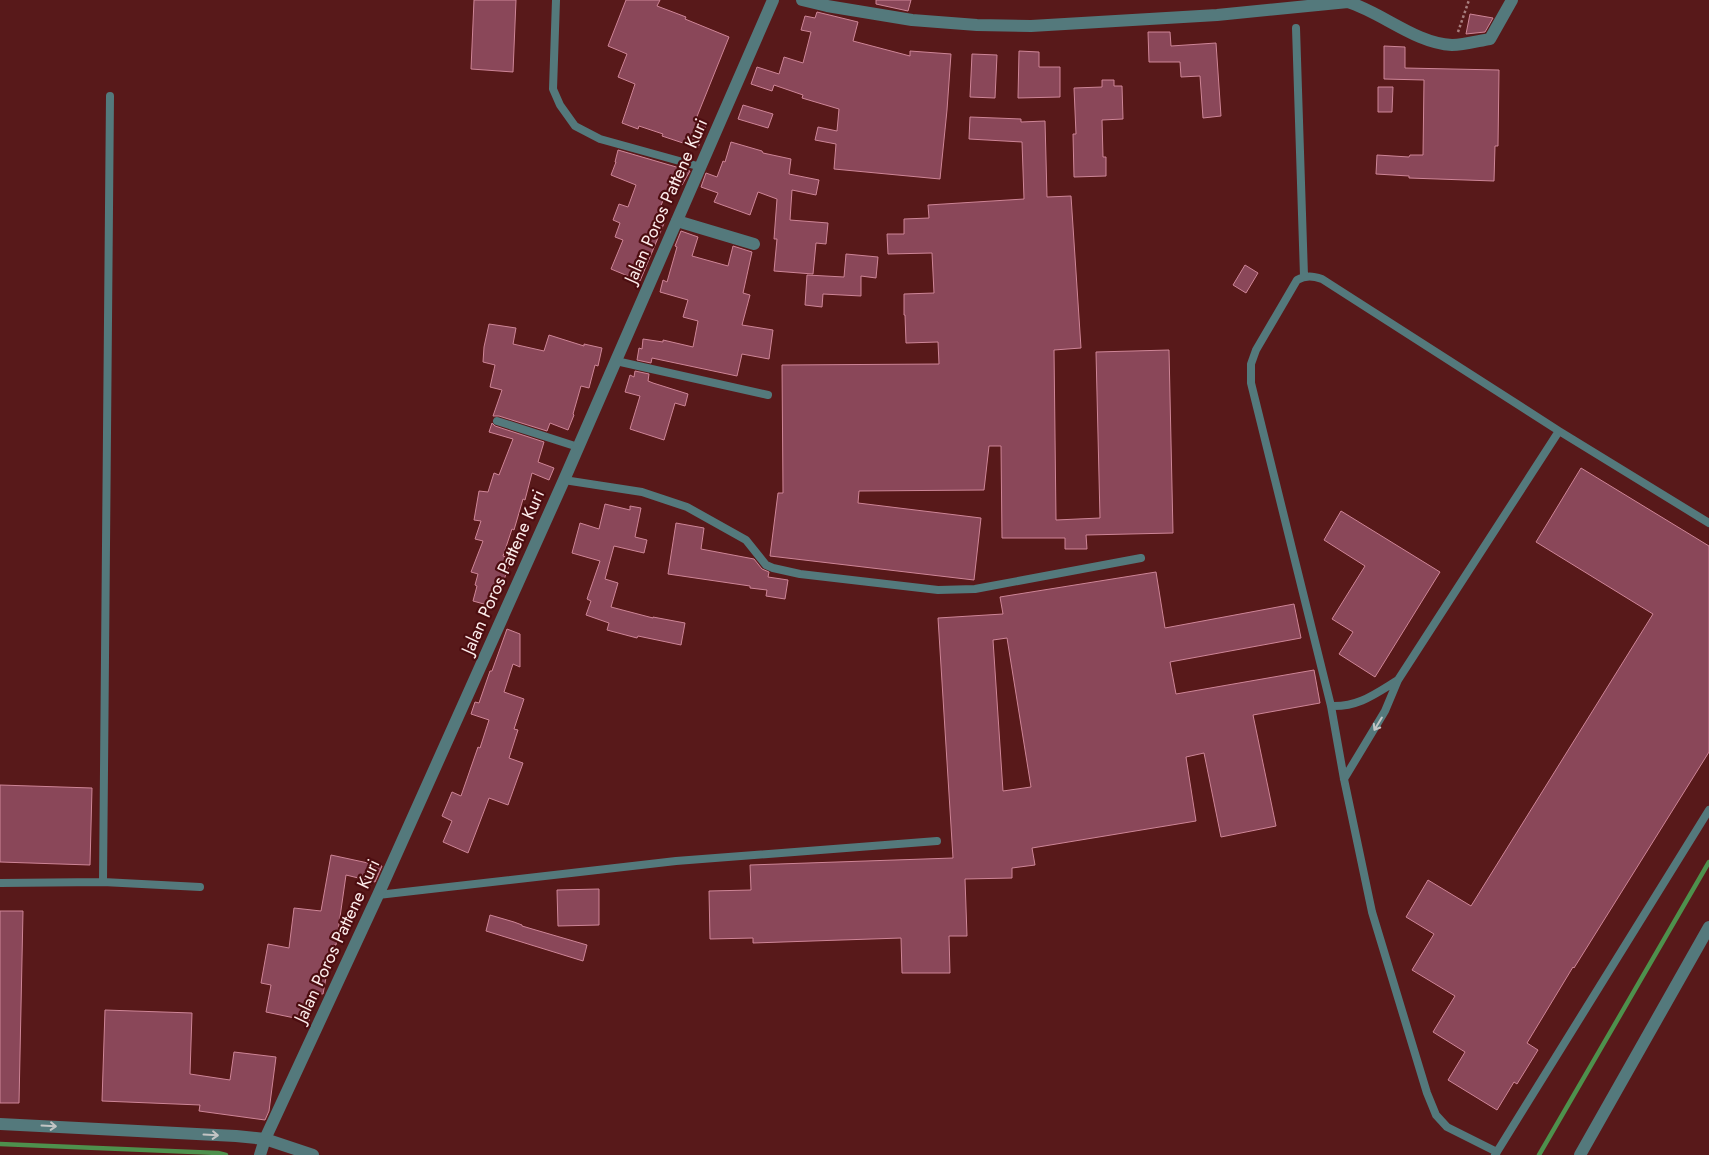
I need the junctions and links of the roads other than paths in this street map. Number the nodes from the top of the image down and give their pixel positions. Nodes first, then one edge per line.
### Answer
1 (556, 0) edge
2 (773, 0) edge
3 (802, 0) edge
4 (1512, 0) edge
5 (1296, 28) dead end
6 (110, 96) dead end
7 (700, 167) junction
8 (677, 221) junction
9 (754, 244) dead end
10 (1304, 276) junction
11 (616, 361) junction
12 (768, 395) dead end
13 (497, 420) dead end
14 (1559, 431) junction
15 (578, 447) junction
16 (564, 480) junction
17 (1709, 523) edge
18 (1141, 558) dead end
19 (1398, 680) junction
20 (1331, 706) junction
21 (1344, 779) junction
22 (1709, 810) edge
23 (938, 840) dead end
24 (103, 882) junction
25 (0, 883) edge
26 (200, 887) dead end
27 (378, 895) junction
28 (1709, 927) edge
29 (0, 1124) edge
30 (265, 1139) junction
31 (1496, 1153) edge
32 (260, 1155) edge
33 (313, 1155) edge
34 (1580, 1155) edge

1 - 7 lane
2 - 7 street, Jalan Poros Pattene Kuri
3 - 4 street
5 - 10 lane
6 - 24 lane
7 - 8 street, Jalan Poros Pattene Kuri
8 - 9 street
8 - 11 street, Jalan Poros Pattene Kuri
10 - 14 lane
10 - 20 lane
11 - 12 lane
11 - 15 street, Jalan Poros Pattene Kuri
13 - 15 lane
14 - 17 lane
14 - 19 lane
15 - 16 street, Jalan Poros Pattene Kuri
16 - 18 lane
16 - 27 street, Jalan Poros Pattene Kuri
19 - 20 lane
19 -> 21 lane
20 - 21 lane
21 - 31 lane
22 - 31 lane
23 - 27 lane
24 - 25 lane
24 - 26 lane
27 - 30 street, Jalan Poros Pattene Kuri
28 - 34 street
29 -> 30 street
30 - 32 street, Jalan Poros Pattene Kuri
30 - 33 street

